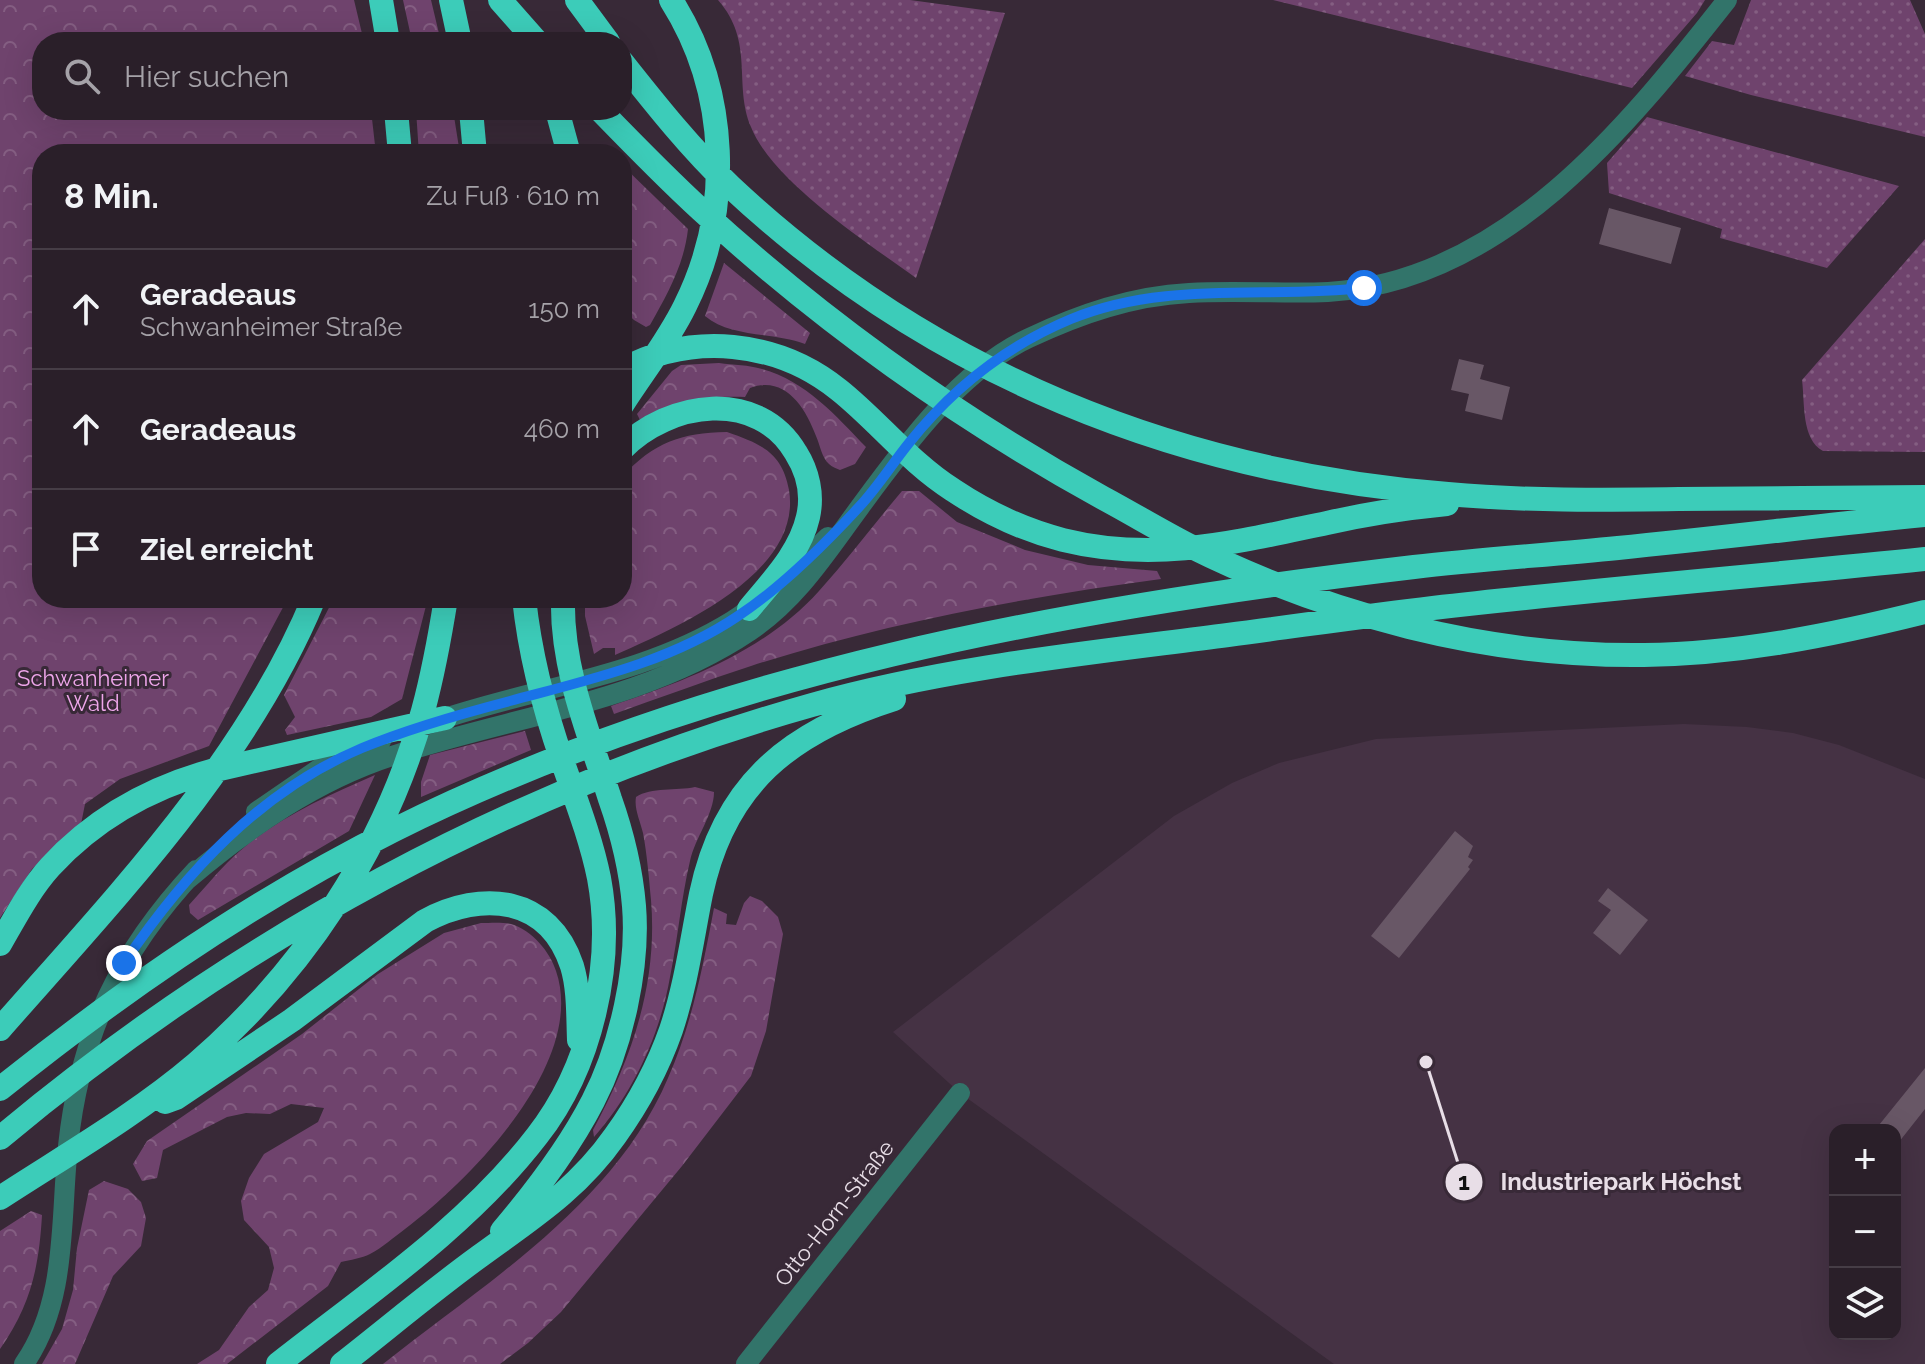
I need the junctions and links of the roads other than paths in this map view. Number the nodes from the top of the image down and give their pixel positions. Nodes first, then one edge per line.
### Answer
1 (381, 0) edge
2 (451, 0) edge
3 (500, 0) edge
4 (577, 0) edge
5 (671, 0) edge
6 (1727, 0) edge
7 (386, 32) edge
8 (458, 32) edge
9 (524, 32) edge
10 (601, 32) edge
11 (632, 75) edge
12 (397, 120) edge
13 (472, 120) edge
14 (560, 120) edge
15 (610, 120) edge
16 (399, 144) edge
17 (474, 144) edge
18 (566, 144) edge
19 (632, 366) edge
20 (632, 389) edge
21 (632, 440) edge
22 (1925, 497) edge
23 (1501, 498) junction
24 (860, 506) junction
25 (1925, 515) edge
26 (1925, 559) edge
27 (310, 608) edge
28 (444, 608) edge
29 (525, 608) edge
30 (564, 608) edge
31 (749, 609) junction
32 (1925, 612) edge
33 (1003, 667) junction
34 (445, 718) junction
35 (187, 880) junction
36 (0, 944) edge
37 (0, 1029) edge
38 (579, 1056) junction
39 (0, 1089) edge
40 (960, 1093) dead end
41 (129, 1114) junction
42 (0, 1138) edge
43 (0, 1198) edge
44 (481, 1255) junction
45 (24, 1364) edge
46 (278, 1364) edge
47 (342, 1364) edge
48 (746, 1364) edge

1 - 7 highway
2 - 8 highway
3 - 9 highway
4 - 10 highway
5 - 20 highway
6 - 24 street
11 - 23 highway
12 - 16 highway
13 - 17 highway
14 - 18 highway
15 - 32 highway
19 - 23 highway
21 - 31 highway
22 - 23 highway
24 - 31 street
24 - 35 street
25 - 39 highway
26 - 33 highway
27 - 37 highway
28 - 41 highway
29 - 38 highway
30 - 44 highway
31 - 34 street
33 - 42 highway
33 - 44 highway
34 - 35 street
34 - 36 highway
35 - 45 street
38 - 41 highway
38 - 46 highway
40 - 48 street, Otto-Horn-Straße
41 - 43 highway
44 - 47 highway

